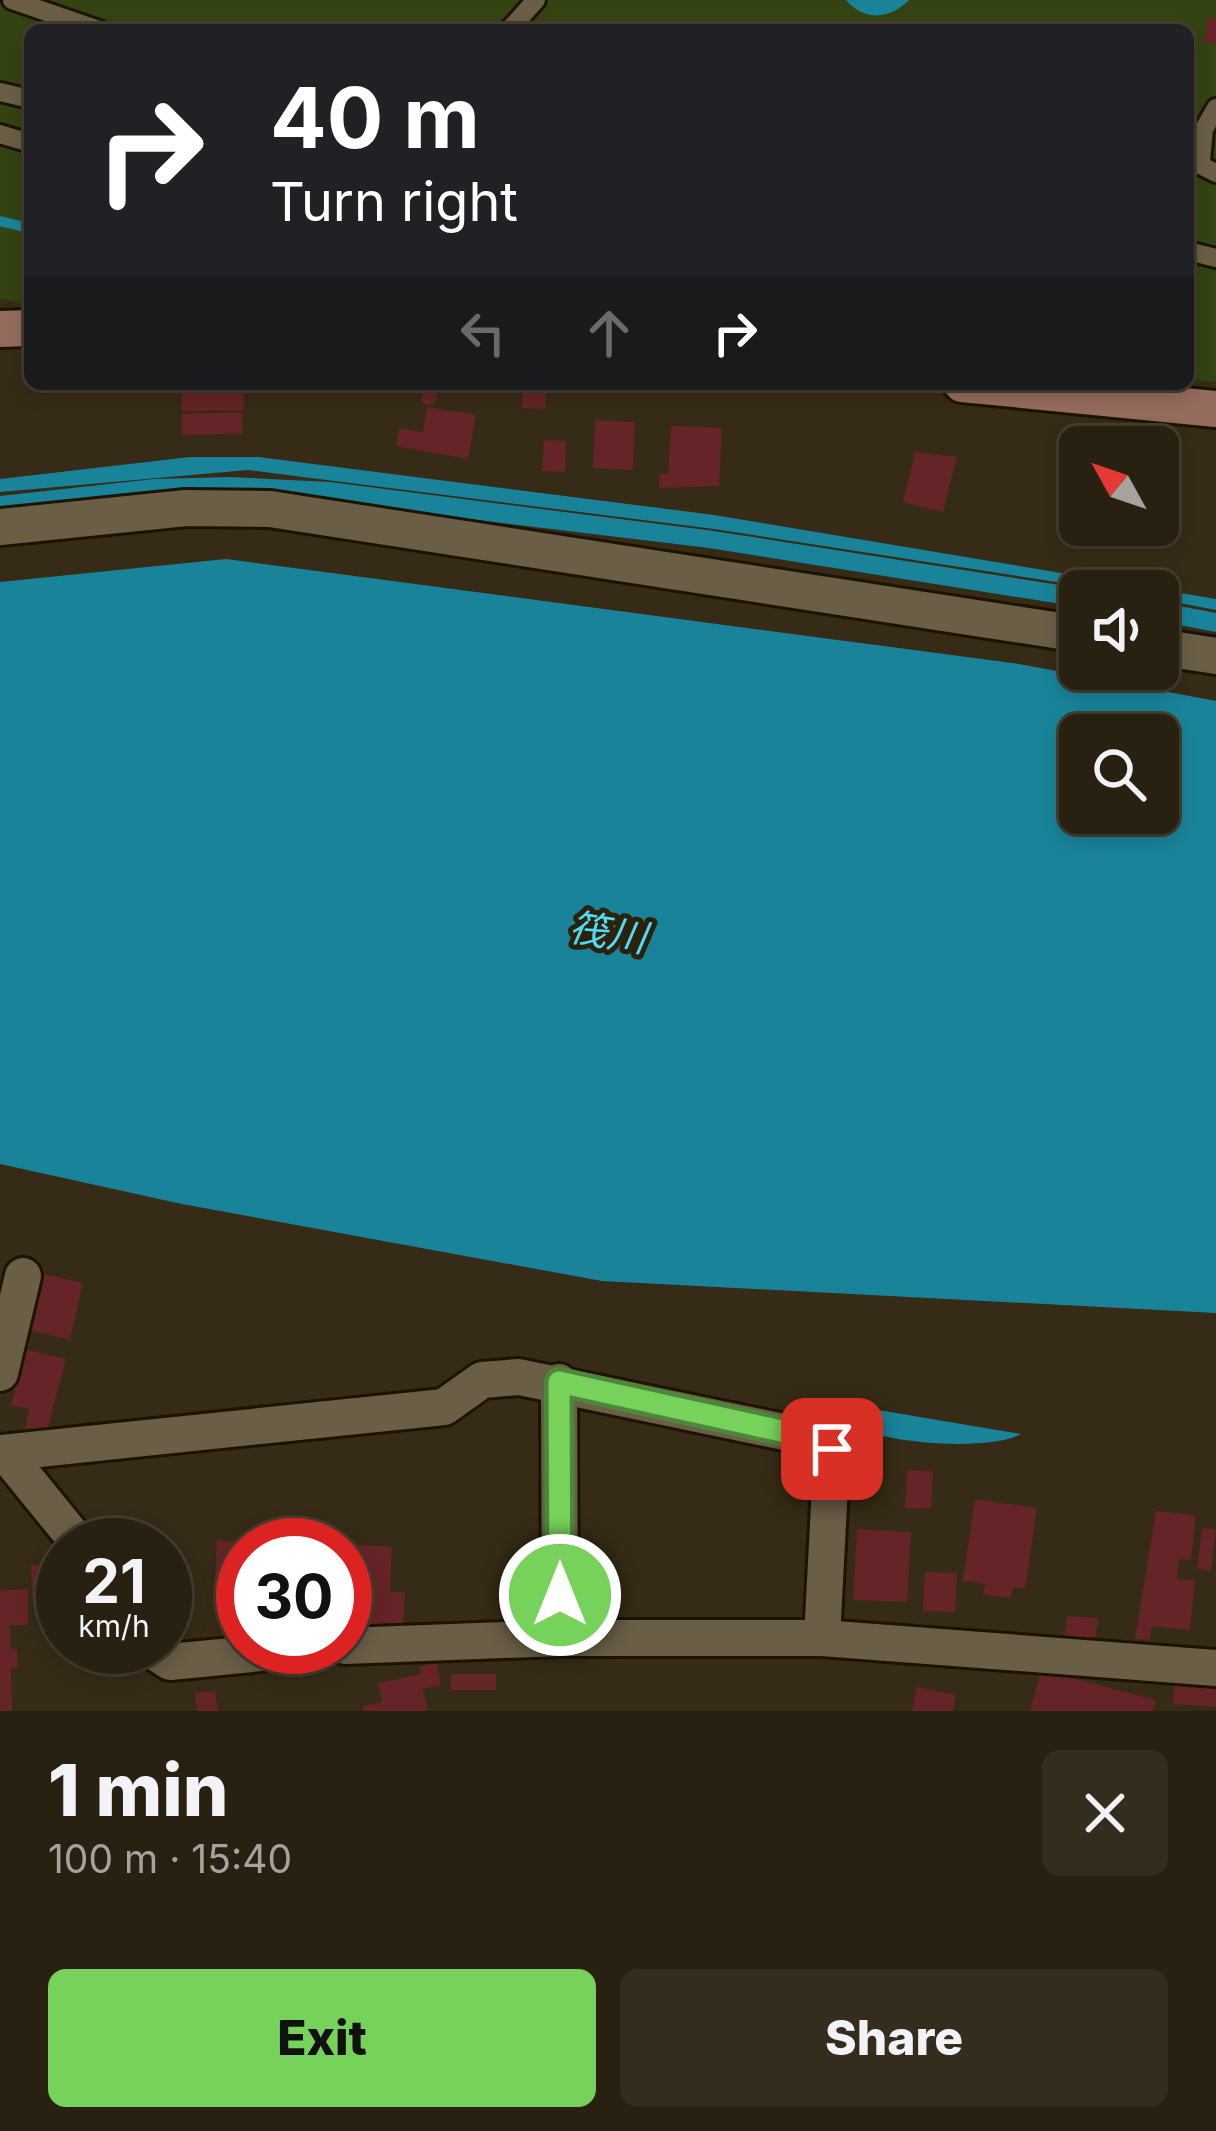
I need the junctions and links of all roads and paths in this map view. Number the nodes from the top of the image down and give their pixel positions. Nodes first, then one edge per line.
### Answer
1 (12, 0) edge
2 (536, 0) edge
3 (82, 24) edge
4 (514, 24) edge
5 (1216, 108) edge
6 (1202, 164) edge
7 (1023, 390) edge
8 (1216, 409) edge
9 (0, 527) edge
10 (1059, 631) edge
11 (1179, 650) edge
12 (1216, 656) edge
13 (23, 1276) dead end
14 (0, 1373) edge
15 (559, 1382) junction
16 (3, 1454) edge
17 (57, 1518) edge
18 (560, 1638) junction
19 (822, 1638) junction
20 (372, 1645) edge
21 (1216, 1668) edge

1 - 3 lane
2 - 4 lane
5 - 6 lane
7 - 8 main road
9 - 10 street
11 - 12 street
13 - 14 street
15 - 16 street
15 - 18 street
15 - 19 street
16 - 17 street
18 - 19 street
18 - 20 street
19 - 21 street

